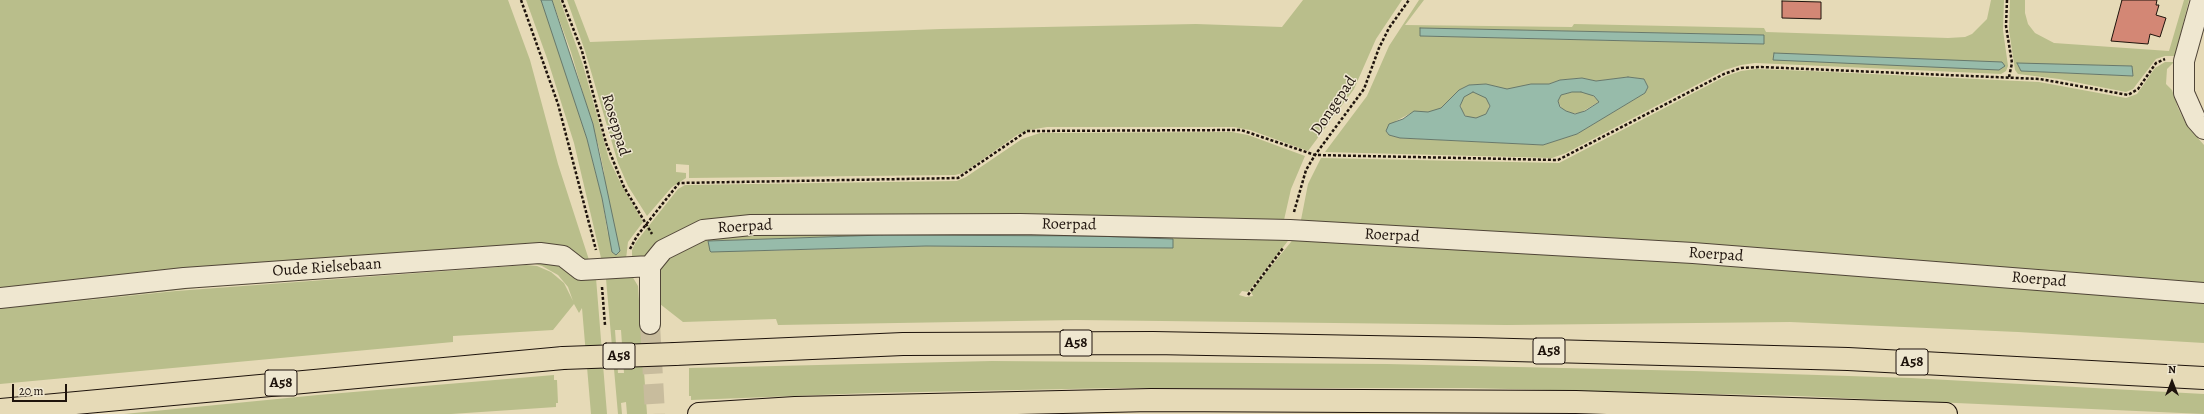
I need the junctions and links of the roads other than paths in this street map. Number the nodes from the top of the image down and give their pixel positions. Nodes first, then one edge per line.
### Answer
1 (2201, 0) edge
2 (2204, 129) edge
3 (650, 266) junction
4 (2204, 293) edge
5 (0, 298) edge
6 (650, 324) tunnel mouth
7 (2204, 378) edge
8 (0, 410) edge
9 (699, 414) edge
10 (1946, 414) edge

1 - 2 street
3 - 4 street, Roerpad
3 - 5 street, Oude Rielsebaan
3 - 6 street
7 - 8 highway, A58, bridge
9 - 10 highway

